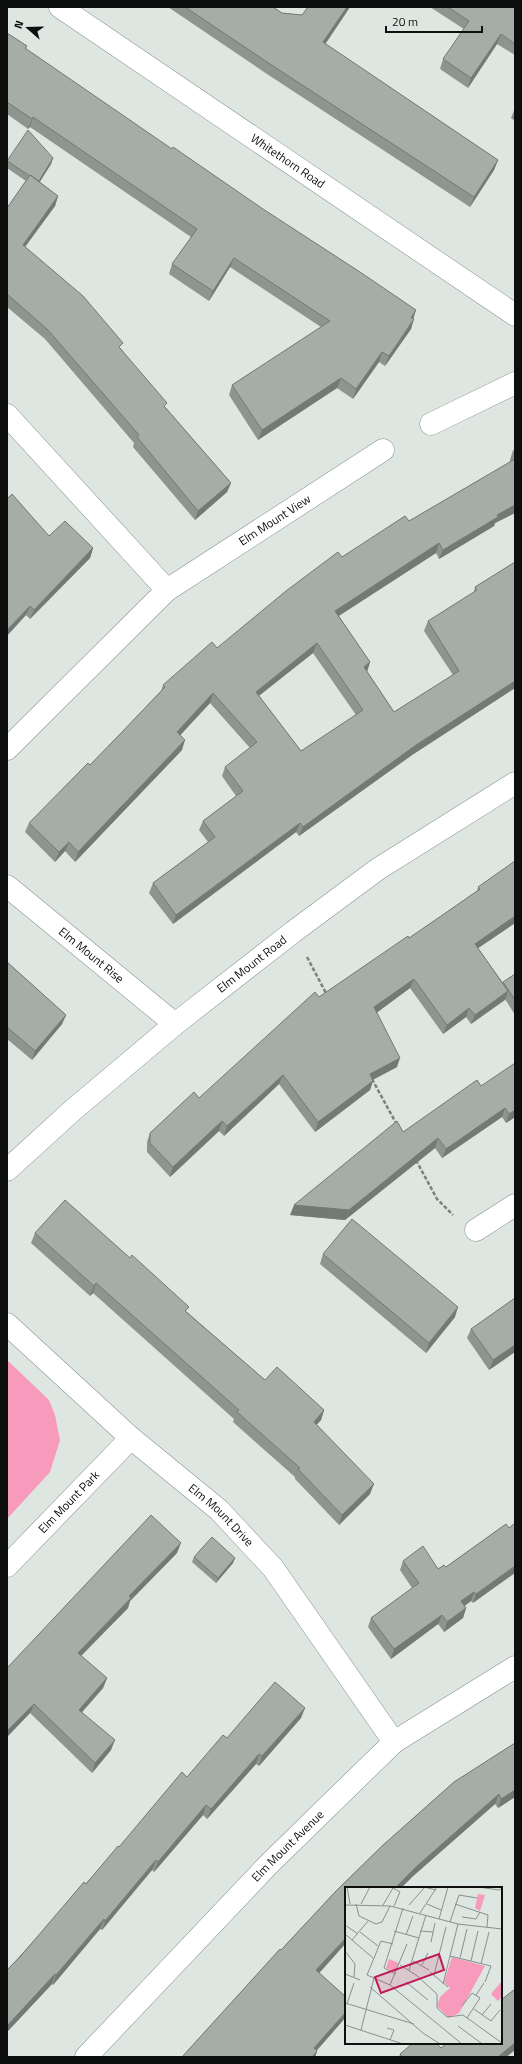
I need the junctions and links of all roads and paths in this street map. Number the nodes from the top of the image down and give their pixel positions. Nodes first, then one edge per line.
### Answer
1 (60, 7) edge
2 (515, 315) edge
3 (515, 383) edge
4 (7, 415) edge
5 (431, 424) dead end
6 (383, 450) dead end
7 (167, 590) junction
8 (7, 749) edge
9 (515, 783) edge
10 (7, 886) edge
11 (293, 932) junction
12 (331, 1002) edge
13 (175, 1024) junction
14 (369, 1072) edge
15 (399, 1129) edge
16 (414, 1157) edge
17 (7, 1170) edge
18 (515, 1205) edge
19 (476, 1230) joint
20 (7, 1324) edge
21 (132, 1438) junction
22 (7, 1566) edge
23 (515, 1667) edge
24 (394, 1742) junction
25 (86, 2057) edge

1 - 2 street, Whitethorn Road
3 - 5 street
4 - 7 street
6 - 7 street, Elm Mount View
7 - 8 street, Elm Mount View
9 - 11 street, Elm Mount Road
10 - 13 street, Elm Mount Rise
11 - 12 path
11 - 13 street, Elm Mount Road
13 - 17 street, Elm Mount Road
14 - 15 path
16 - 19 path
18 - 19 street
20 - 21 street, Elm Mount Drive
21 - 22 street, Elm Mount Park
21 - 24 street, Elm Mount Drive
23 - 24 street, Elm Mount Avenue
24 - 25 street, Elm Mount Avenue

